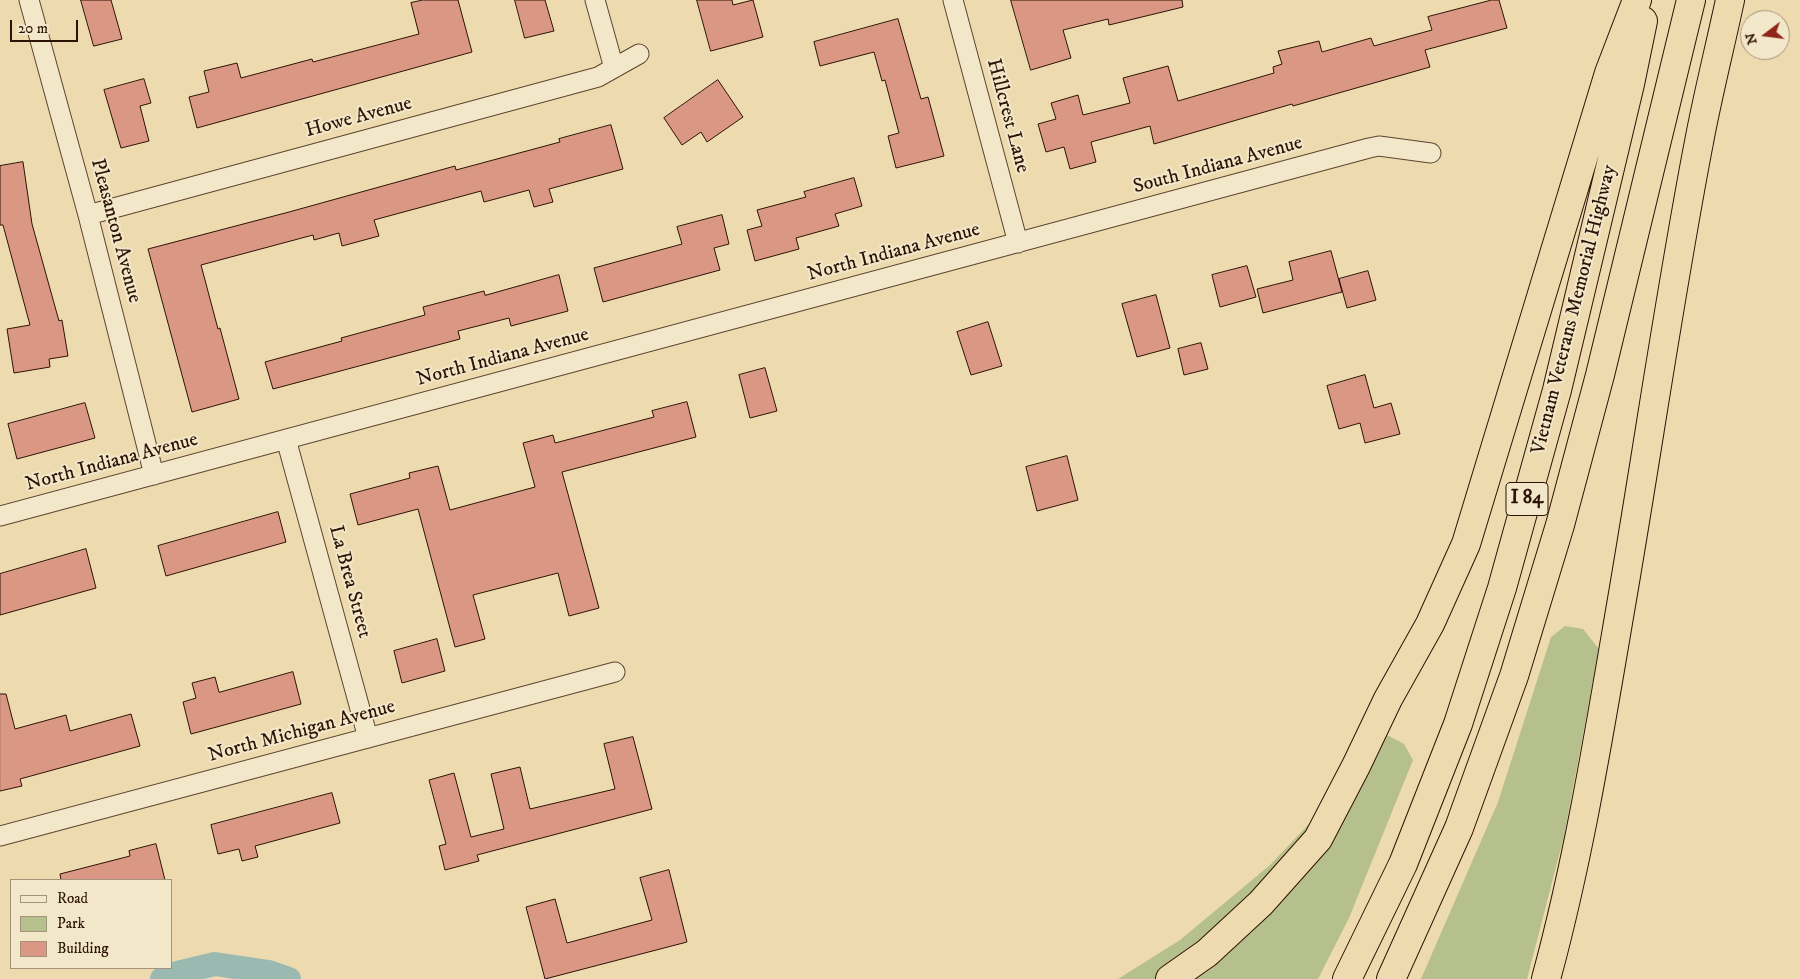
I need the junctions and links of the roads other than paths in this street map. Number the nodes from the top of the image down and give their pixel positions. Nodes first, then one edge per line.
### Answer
1 (29, 0) edge
2 (595, 0) edge
3 (953, 0) edge
4 (1637, 0) edge
5 (1648, 0) edge
6 (1691, 0) edge
7 (1730, 0) edge
8 (639, 54) dead end
9 (614, 68) junction
10 (1431, 152) dead end
11 (88, 215) junction
12 (1018, 243) junction
13 (286, 439) junction
14 (154, 475) junction
15 (0, 516) edge
16 (615, 672) dead end
17 (368, 738) junction
18 (0, 836) edge
19 (1170, 979) edge
20 (1347, 979) edge
21 (1391, 979) edge
22 (1546, 979) edge

1 - 11 street, Pleasanton Avenue
2 - 9 street
3 - 12 street, Hillcrest Lane
4 - 19 highway
5 - 20 highway, Vietnam Veterans Memorial Highway / I 84
6 - 21 highway, Vietnam Veterans Memorial Highway / I 84
7 - 22 highway
8 - 9 street, Howe Avenue
9 - 11 street, Howe Avenue
10 - 12 street, South Indiana Avenue
11 - 14 street, Pleasanton Avenue
12 - 13 street, North Indiana Avenue
13 - 14 street, North Indiana Avenue
13 - 17 street, La Brea Street
14 - 15 street, North Indiana Avenue
16 - 17 street, North Michigan Avenue
17 - 18 street, North Michigan Avenue

